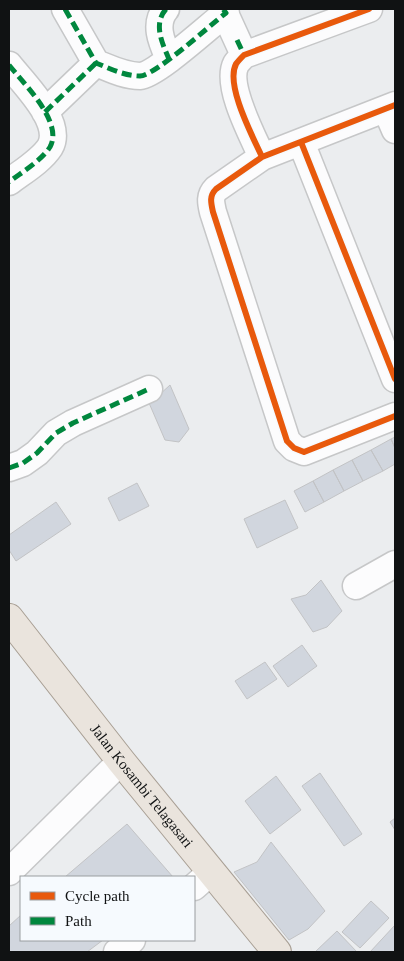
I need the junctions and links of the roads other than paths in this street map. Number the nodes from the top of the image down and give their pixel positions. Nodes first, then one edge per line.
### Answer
1 (65, 9) edge
2 (166, 9) edge
3 (369, 9) edge
4 (225, 11) edge
5 (244, 55) junction
6 (169, 59) junction
7 (96, 63) junction
8 (9, 65) edge
9 (46, 112) junction
10 (392, 115) edge
11 (301, 142) junction
12 (262, 157) junction
13 (9, 182) edge
14 (395, 379) edge
15 (149, 389) dead end
16 (395, 416) edge
17 (9, 468) edge
18 (395, 564) edge
19 (356, 586) dead end
20 (9, 618) edge
21 (121, 761) junction
22 (9, 872) edge
23 (202, 879) edge
24 (131, 941) edge
25 (117, 952) edge
26 (277, 952) edge

1 - 7 street
2 - 6 street
3 - 5 street
4 - 5 street
4 - 6 street
5 - 12 street
6 - 7 street
7 - 9 street
8 - 9 street
9 - 13 street
10 - 11 street
11 - 12 street
11 - 14 street
12 - 16 street
15 - 17 street
18 - 19 street
20 - 21 main road, Jalan Kosambi Telagasari
21 - 22 street
21 - 23 main road, Jalan Kosambi Telagasari
23 - 26 main road, Jalan Kosambi Telagasari
24 - 25 street

